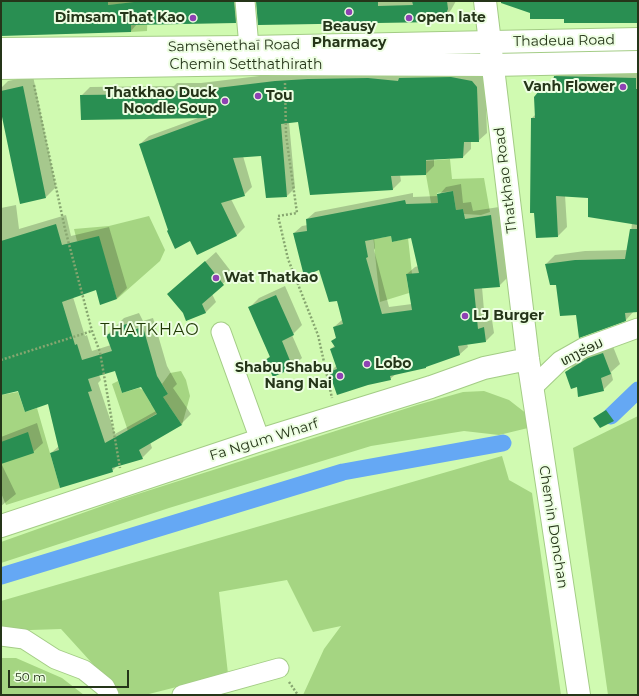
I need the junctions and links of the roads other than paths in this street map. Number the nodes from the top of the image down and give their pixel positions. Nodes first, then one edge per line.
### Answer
1 (245, 1) edge
2 (485, 1) edge
3 (638, 40) edge
4 (490, 42) junction
5 (249, 47) junction
6 (1, 49) edge
7 (638, 62) edge
8 (492, 65) junction
9 (1, 68) edge
10 (638, 328) edge
11 (221, 332) dead end
12 (528, 359) junction
13 (532, 388) junction
14 (260, 440) junction
15 (1, 526) edge
16 (1, 636) edge
17 (279, 668) dead end
18 (109, 695) edge
19 (182, 695) edge
20 (579, 695) edge

1 - 5 street
2 - 4 main road, Thatkhao Road
3 - 4 main road, Thadeua Road
4 - 5 main road, Samsènethaï Road
4 - 8 main road, Thatkhao Road
5 - 6 main road, Samsènethaï Road
7 - 8 main road, Thadeua Road
8 - 9 main road, Chemin Setthathirath
8 - 12 main road, Thatkhao Road
10 - 13 street, ທາງຮ່ອມ
11 - 14 street
12 - 13 main road, Chemin Donchan
12 - 14 main road, Fa Ngum Wharf
13 - 20 main road, Chemin Donchan
14 - 15 main road, Fa Ngum Wharf
16 - 18 street
17 - 19 street

